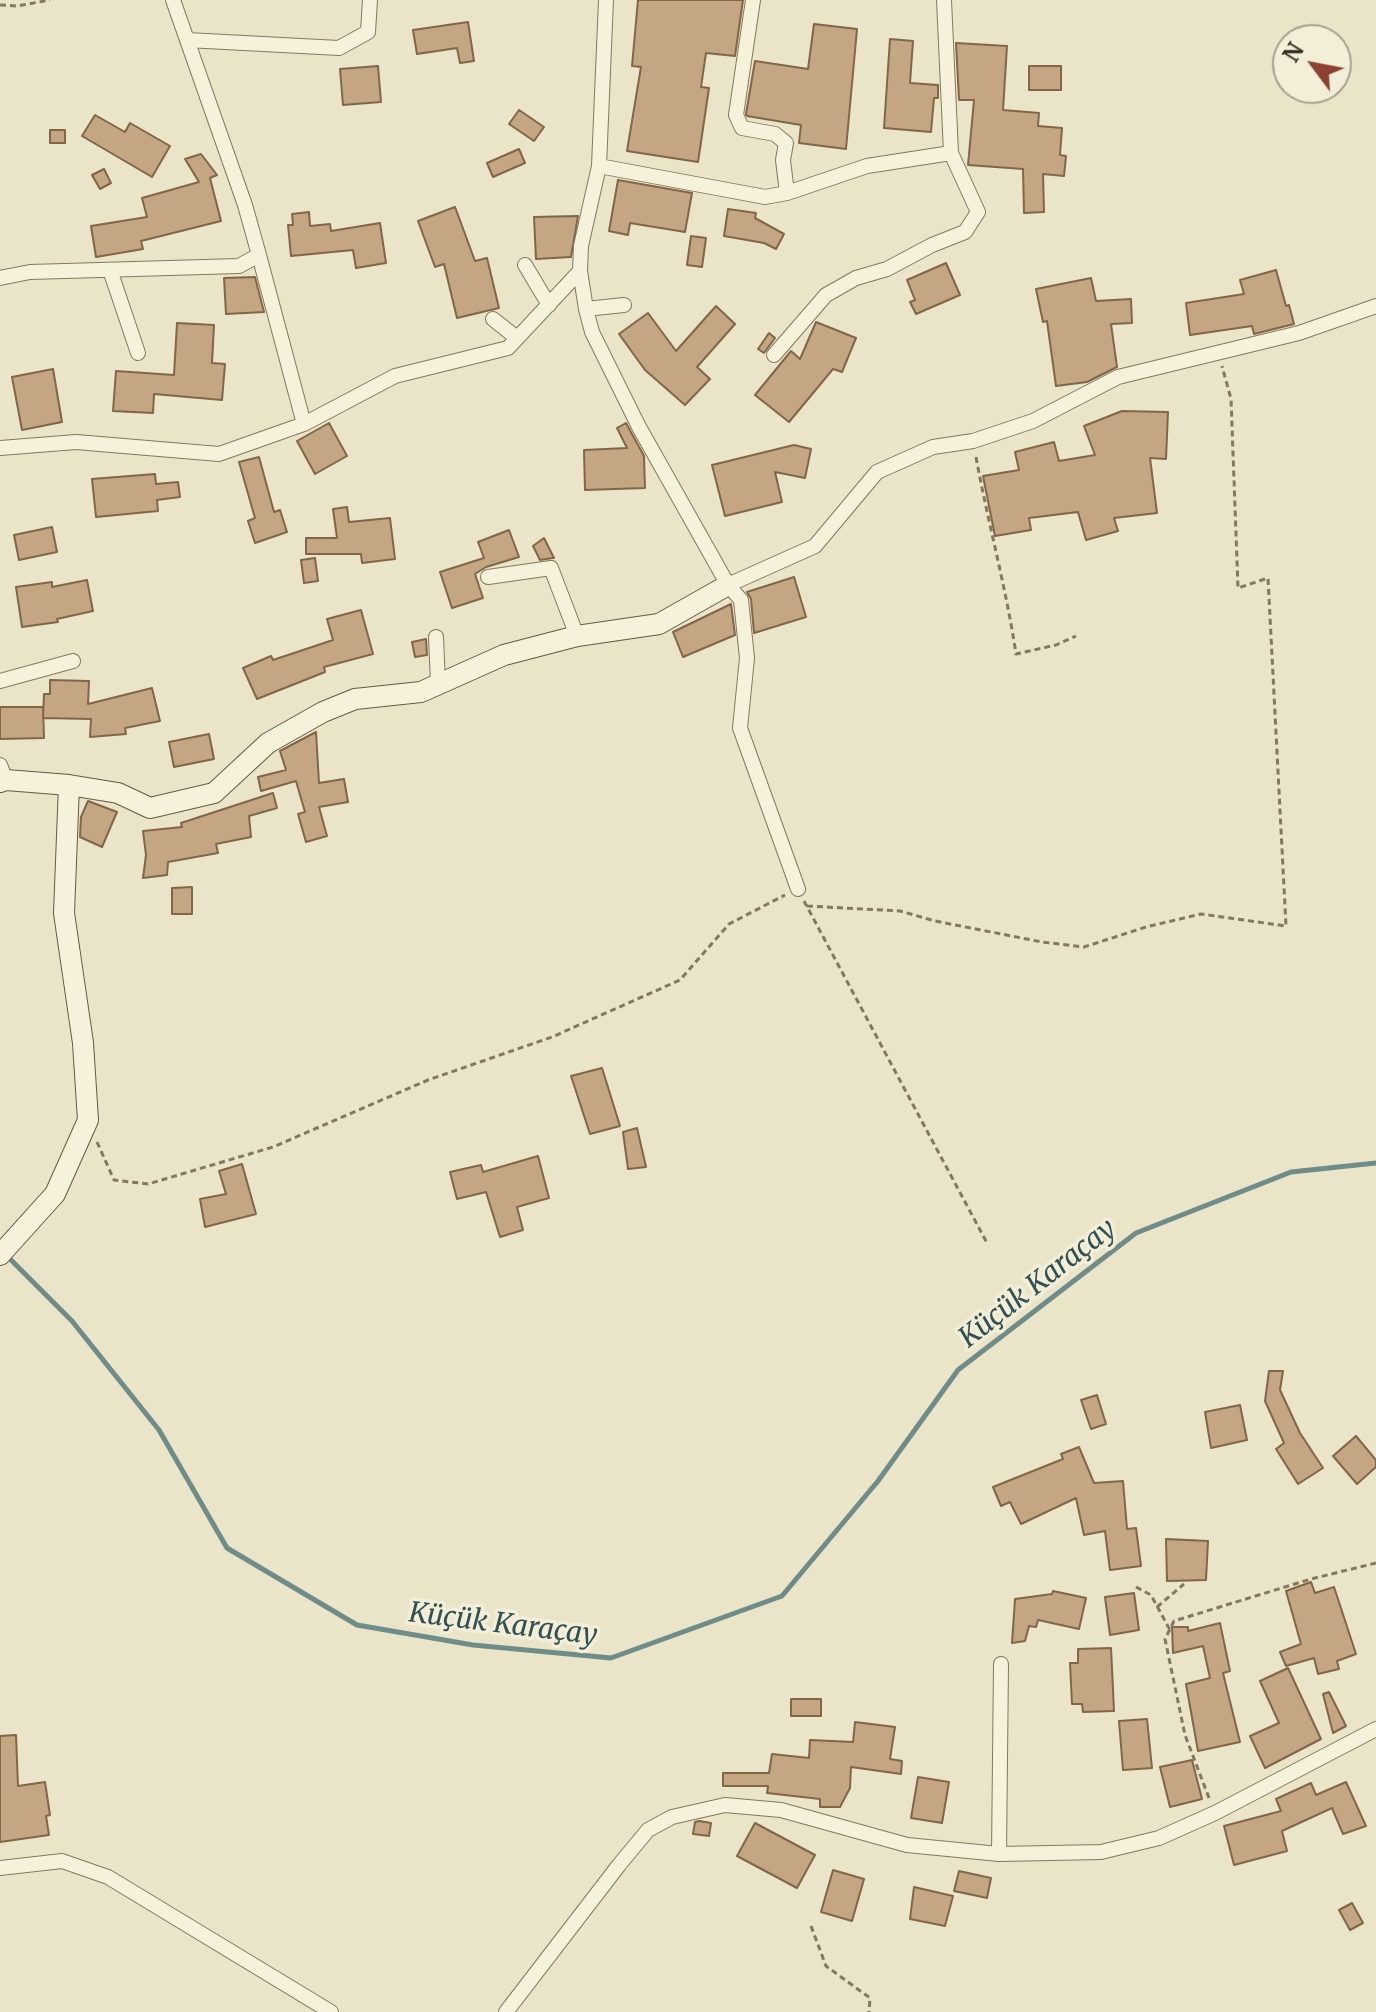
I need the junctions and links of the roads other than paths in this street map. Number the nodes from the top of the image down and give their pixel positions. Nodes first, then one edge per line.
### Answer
1 (173, 0) edge
2 (370, 0) edge
3 (606, 0) edge
4 (753, 0) edge
5 (944, 0) edge
6 (187, 40) junction
7 (951, 153) junction
8 (599, 166) junction
9 (787, 193) junction
10 (259, 255) junction
11 (525, 265) dead end
12 (110, 270) junction
13 (580, 271) junction
14 (0, 278) edge
15 (549, 305) junction
16 (624, 305) dead end
17 (1376, 306) edge
18 (586, 309) junction
19 (493, 319) dead end
20 (517, 338) junction
21 (138, 353) dead end
22 (774, 355) dead end
23 (304, 424) junction
24 (0, 448) edge
25 (488, 577) dead end
26 (728, 585) junction
27 (577, 636) junction
28 (436, 637) dead end
29 (73, 661) dead end
30 (0, 681) edge
31 (438, 684) junction
32 (2, 775) edge
33 (69, 785) junction
34 (798, 889) road end
35 (0, 1255) edge
36 (1001, 1664) dead end
37 (1376, 1729) edge
38 (999, 1854) junction
39 (0, 1868) edge
40 (331, 2012) edge
41 (506, 2012) edge

1 - 6 street
2 - 6 street
3 - 8 street
4 - 9 street
5 - 7 street
6 - 10 street
7 - 9 street
7 - 22 street
8 - 9 street
8 - 13 street
10 - 12 street
10 - 23 street
11 - 15 street
12 - 14 street
12 - 21 street
13 - 15 street
13 - 18 street
15 - 20 street
16 - 18 street
17 - 26 street
18 - 26 street
19 - 20 street
20 - 23 street
23 - 24 street
25 - 27 street
26 - 27 street
26 - 34 street
27 - 31 street
28 - 31 street
29 - 30 street
31 - 33 street
32 - 33 street
33 - 35 street
36 - 38 street
37 - 38 street
38 - 41 street
39 - 40 street

